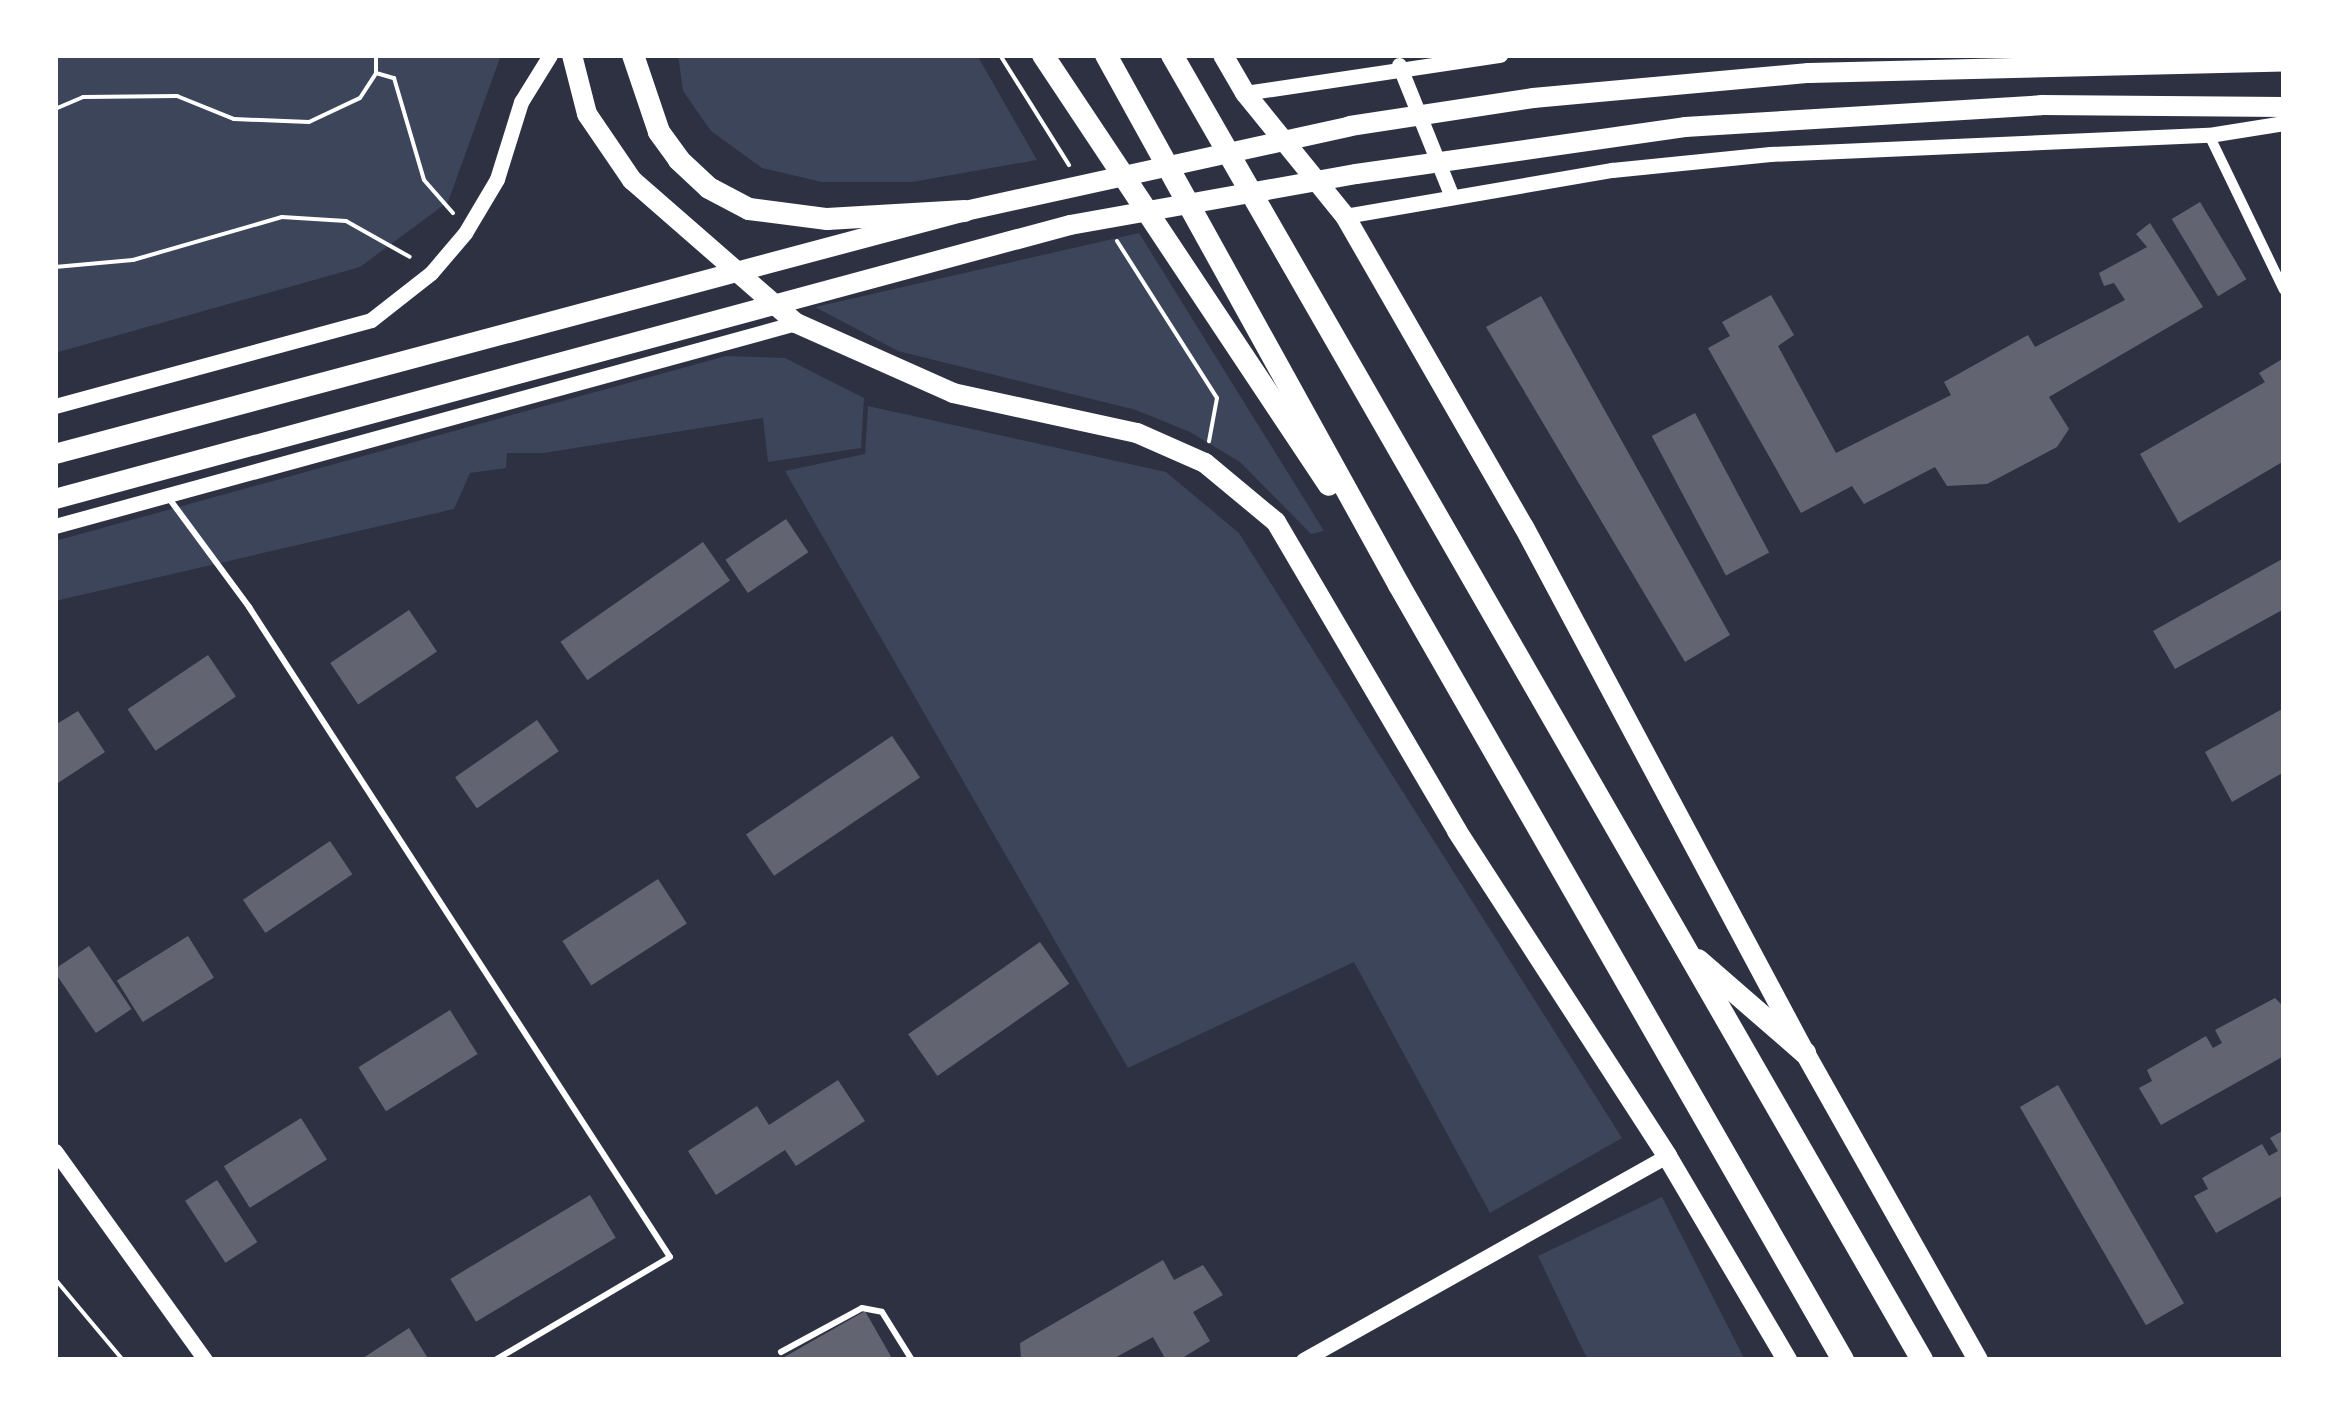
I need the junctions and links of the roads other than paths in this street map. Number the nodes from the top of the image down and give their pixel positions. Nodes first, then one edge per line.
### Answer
1 (550, 55) edge
2 (572, 55) edge
3 (633, 55) edge
4 (1043, 55) edge
5 (1106, 55) edge
6 (1172, 55) edge
7 (1224, 55) edge
8 (1500, 55) edge
9 (2284, 62) edge
10 (1399, 65) junction
11 (1245, 93) junction
12 (2284, 107) edge
13 (2284, 123) edge
14 (2210, 136) junction
15 (1452, 196) junction
16 (965, 212) junction
17 (1345, 216) junction
18 (2284, 290) edge
19 (796, 323) junction
20 (55, 406) edge
21 (55, 454) edge
22 (167, 496) junction
23 (55, 500) edge
24 (55, 526) edge
25 (1398, 584) junction
26 (1682, 946) junction
27 (1804, 1054) junction
28 (55, 1151) edge
29 (1667, 1156) junction
30 (781, 1352) dead end
31 (205, 1360) edge
32 (495, 1360) edge
33 (912, 1360) edge
34 (1303, 1360) edge
35 (1787, 1360) edge
36 (1843, 1360) edge
37 (1922, 1360) edge
38 (1978, 1360) edge

1 - 20 street
2 - 19 main road
3 - 16 highway
4 - 25 highway
5 - 25 highway
6 - 26 highway
7 - 11 main road
8 - 10 street
9 - 16 main road
10 - 11 street
10 - 15 street
11 - 17 main road
12 - 23 main road
13 - 14 street
14 - 15 street
14 - 18 street
15 - 17 street
16 - 21 main road
17 - 27 main road
19 - 22 street
19 - 29 main road
22 - 24 street
22 - 32 lane
25 - 36 highway
26 - 27 highway
26 - 37 highway
27 - 38 main road
28 - 31 street
29 - 34 street
29 - 35 main road
30 - 33 lane

